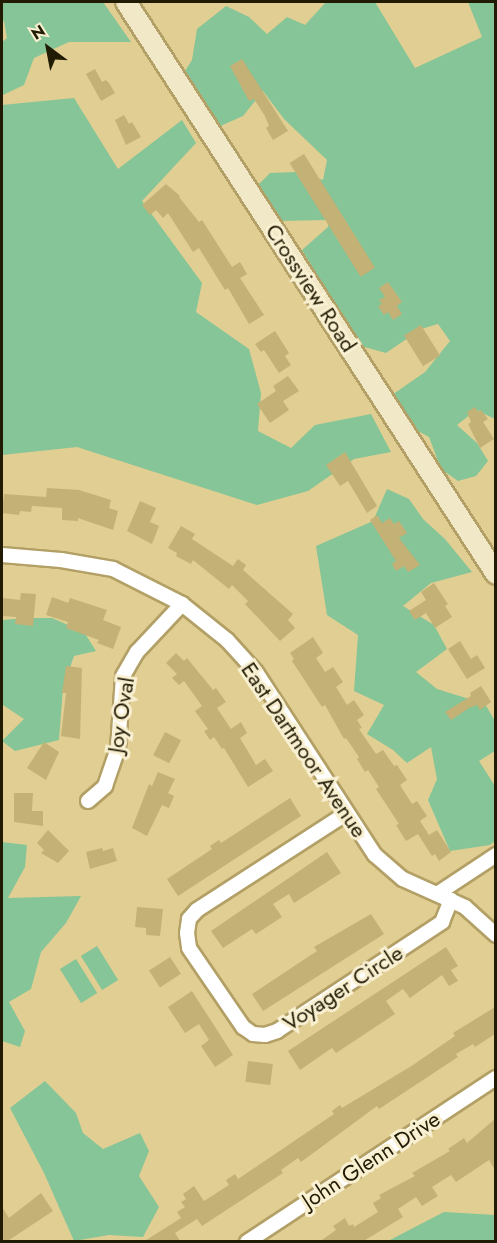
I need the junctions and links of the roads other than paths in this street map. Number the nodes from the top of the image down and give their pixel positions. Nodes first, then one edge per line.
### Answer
1 (126, 2) edge
2 (2, 555) edge
3 (495, 574) edge
4 (182, 603) junction
5 (88, 801) dead end
6 (347, 813) junction
7 (495, 855) edge
8 (437, 894) junction
9 (451, 900) junction
10 (495, 935) edge
11 (495, 1078) edge
12 (247, 1242) edge

1 - 3 street, Crossview Road
2 - 4 street, East Dartmoor Avenue
4 - 5 street, Joy Oval
4 - 6 street, East Dartmoor Avenue
6 - 8 street, East Dartmoor Avenue
6 - 9 street, Voyager Circle
7 - 8 street
8 - 9 street, East Dartmoor Avenue
9 - 10 street, East Dartmoor Avenue
11 - 12 street, John Glenn Drive

